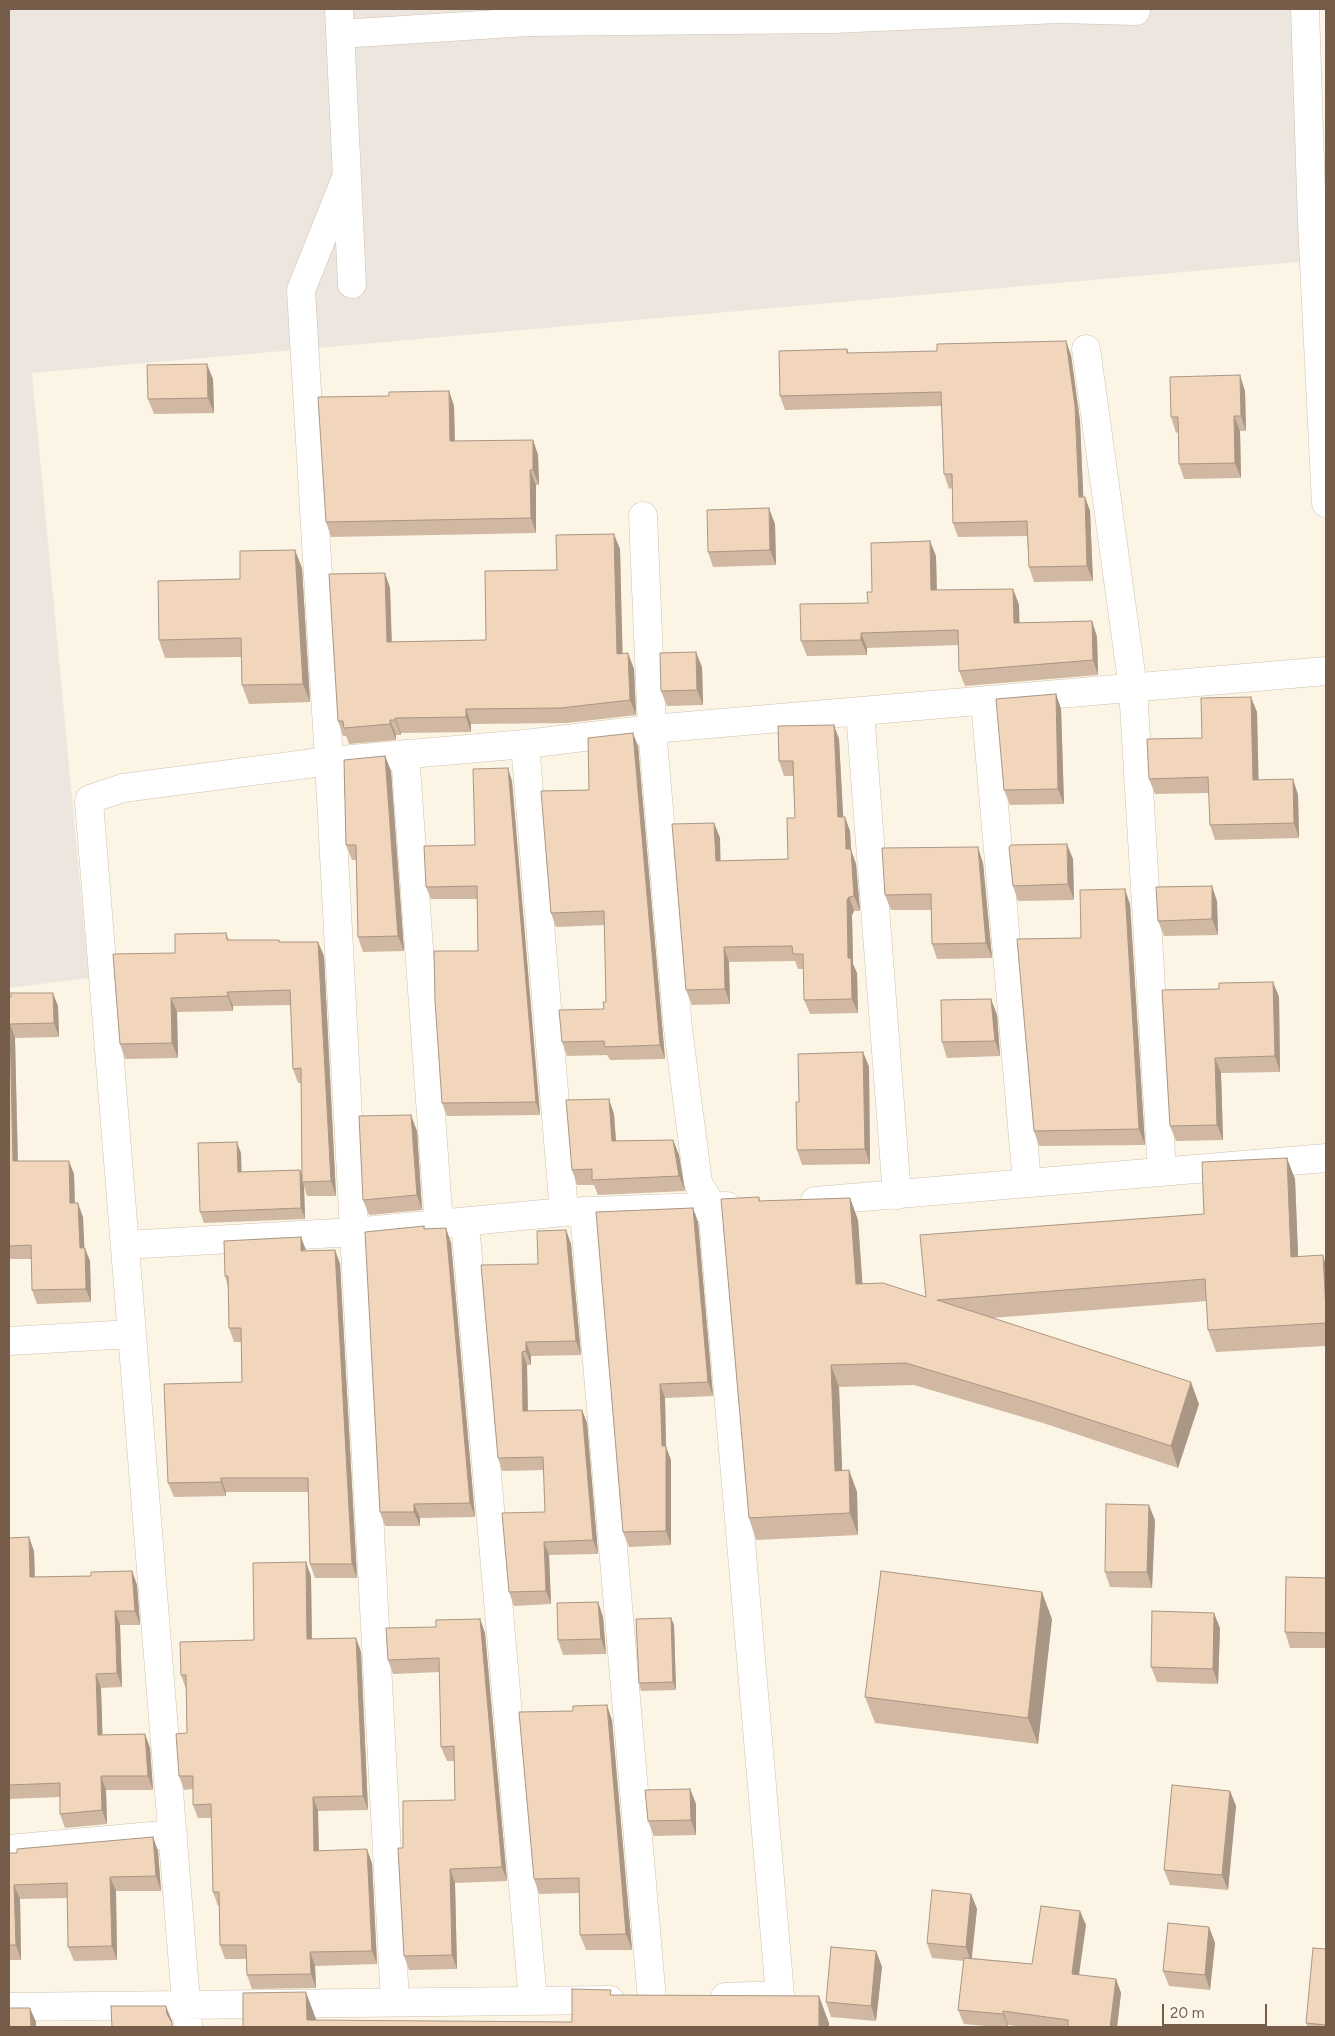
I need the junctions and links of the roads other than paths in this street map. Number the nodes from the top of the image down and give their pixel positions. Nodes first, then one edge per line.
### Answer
1 (1136, 9) edge
2 (1305, 9) edge
3 (339, 21) edge
4 (346, 178) junction
5 (1319, 223) edge
6 (352, 284) dead end
7 (1086, 349) dead end
8 (1326, 503) edge
9 (643, 516) dead end
10 (1326, 671) edge
11 (1132, 688) junction
12 (985, 701) junction
13 (860, 712) junction
14 (652, 729) junction
15 (525, 744) junction
16 (405, 754) junction
17 (329, 761) junction
18 (1326, 1158) edge
19 (1162, 1172) junction
20 (1027, 1183) junction
21 (897, 1195) junction
22 (791, 1202) edge
23 (752, 1204) edge
24 (712, 1206) junction
25 (574, 1212) junction
26 (452, 1224) junction
27 (354, 1232) junction
28 (126, 1245) junction
29 (132, 1334) junction
30 (9, 1341) edge
31 (174, 1834) junction
32 (9, 1848) edge
33 (533, 2000) junction
34 (652, 2000) junction
35 (395, 2002) junction
36 (9, 2006) edge
37 (188, 2016) edge

1 - 3 street
2 - 5 street
3 - 4 street
4 - 6 street
4 - 17 street
5 - 8 street
7 - 11 street
9 - 14 street
10 - 11 street
11 - 12 street
11 - 19 street
12 - 13 street
12 - 20 street
13 - 14 street
13 - 21 street
14 - 15 street
14 - 24 street
15 - 16 street
15 - 25 street
16 - 17 street
16 - 26 street
17 - 27 street
17 - 28 street
18 - 19 street
19 - 20 street
20 - 21 street
21 - 22 street
23 - 24 street
24 - 25 street
24 - 34 street
25 - 26 street
25 - 34 street
26 - 27 street
26 - 33 street
27 - 28 street
27 - 35 street
28 - 29 street
29 - 30 street
29 - 31 street
31 - 32 street
31 - 37 street
33 - 34 street
33 - 35 street
35 - 37 street
36 - 37 street

